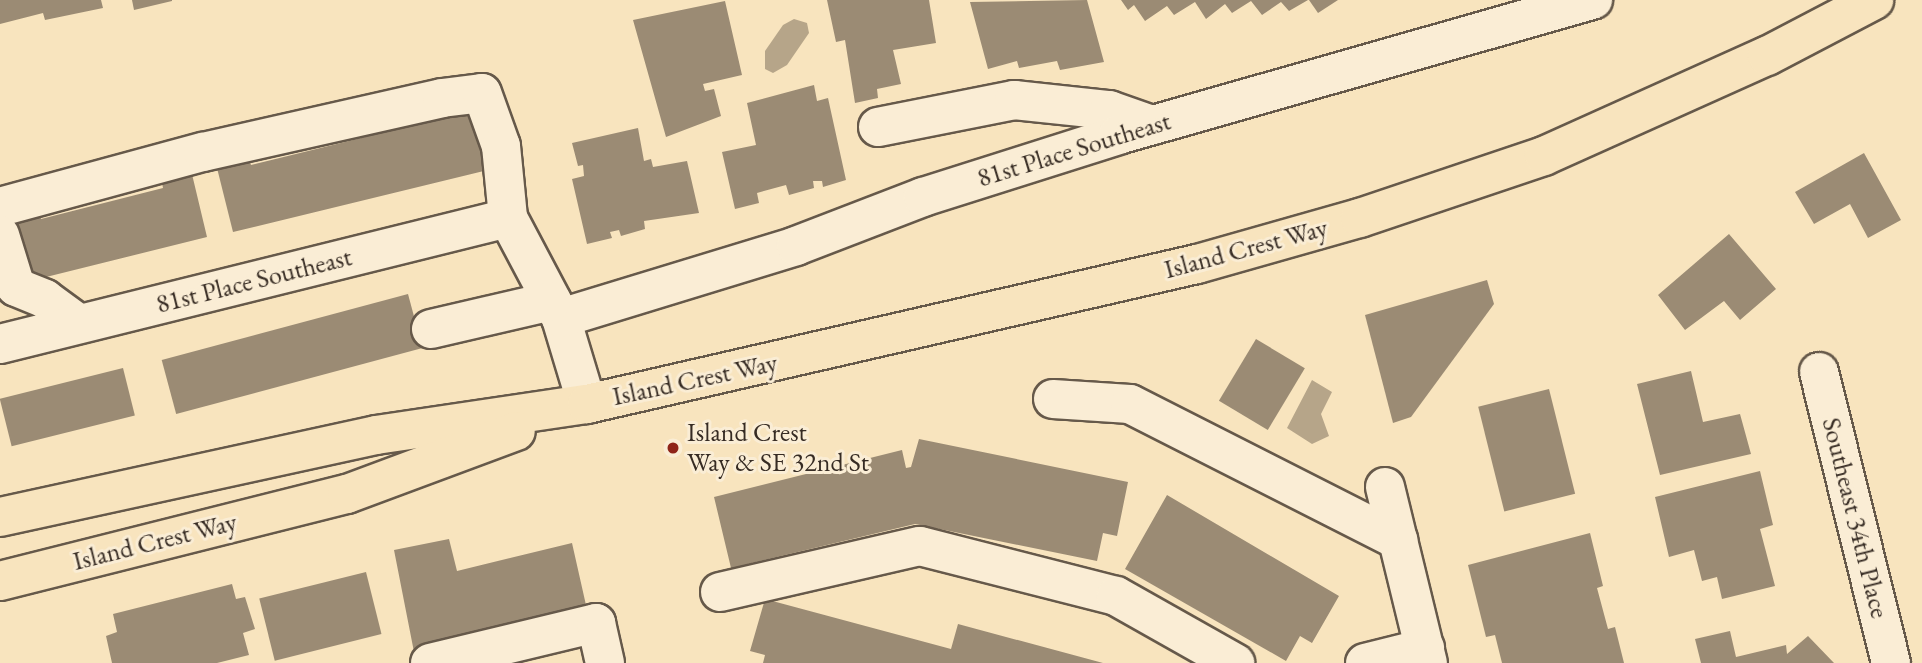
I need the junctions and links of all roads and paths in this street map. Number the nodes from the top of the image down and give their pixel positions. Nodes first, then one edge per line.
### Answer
1 (1593, 0) edge
2 (1874, 0) edge
3 (1152, 125) junction
4 (878, 127) dead end
5 (12, 203) edge
6 (508, 218) junction
7 (0, 235) edge
8 (557, 309) junction
9 (79, 324) junction
10 (431, 329) dead end
11 (0, 344) edge
12 (1819, 372) dead end
13 (1053, 399) dead end
14 (587, 404) junction
15 (1385, 487) dead end
16 (0, 517) edge
17 (1398, 540) junction
18 (0, 581) edge
19 (720, 592) dead end
20 (1426, 655) edge
21 (433, 663) edge
22 (605, 663) edge
23 (1235, 663) edge
24 (1365, 663) edge
25 (1891, 663) edge

1 - 3 street, 81st Place Southeast
2 - 14 main road, Island Crest Way
3 - 4 street
3 - 8 street, 81st Place Southeast
5 - 6 street
6 - 8 street
6 - 9 street, 81st Place Southeast
7 - 9 street
8 - 10 street, 81st Place Southeast
8 - 14 street
9 - 11 street, 81st Place Southeast
12 - 25 street, Southeast 34th Place
13 - 17 street
14 - 16 main road, Island Crest Way
14 - 18 main road, Island Crest Way
15 - 17 street
17 - 20 street
19 - 23 street
20 - 24 street
21 - 22 street

